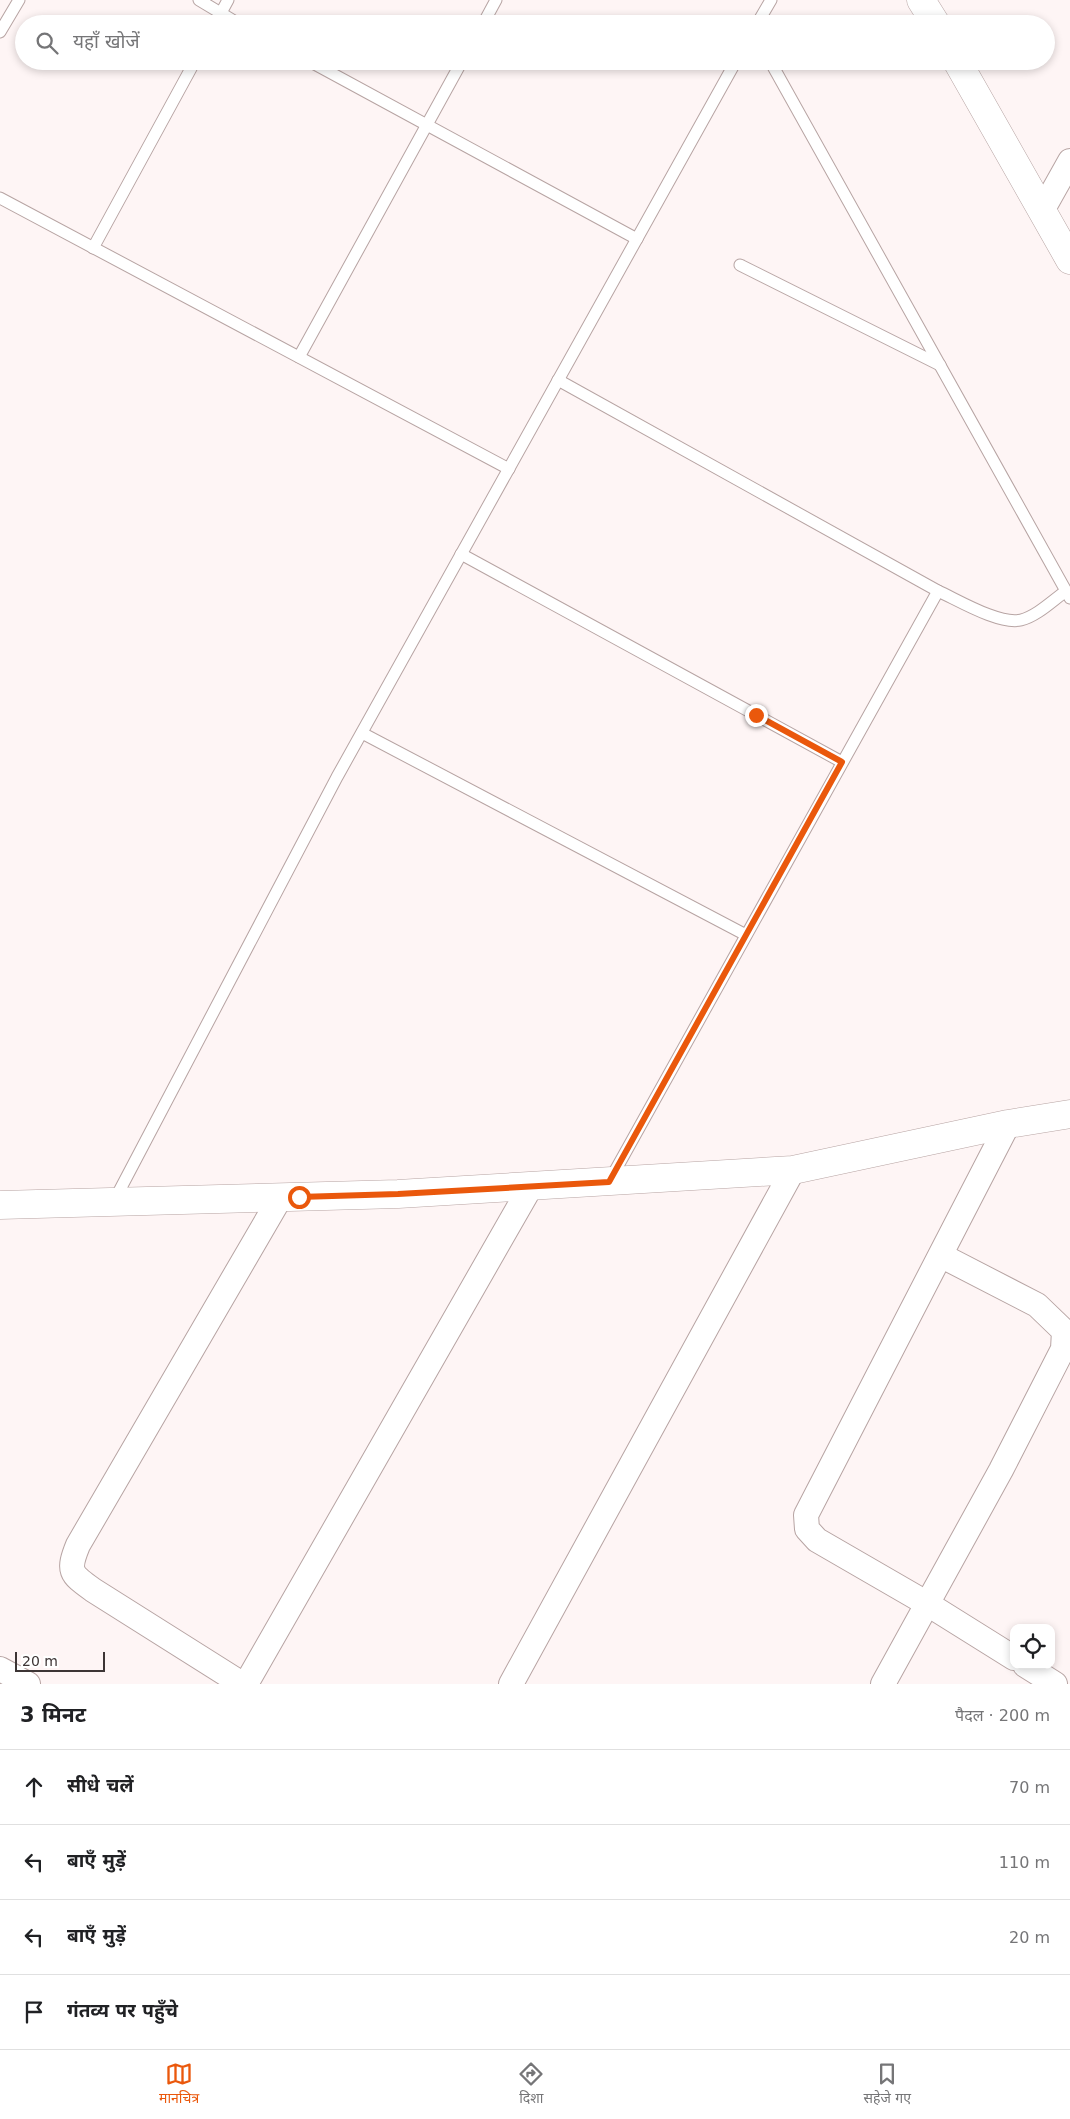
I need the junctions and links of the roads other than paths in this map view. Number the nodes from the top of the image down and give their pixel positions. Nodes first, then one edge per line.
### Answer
1 (19, 0) edge
2 (199, 0) edge
3 (228, 0) edge
4 (496, 0) edge
5 (771, 0) edge
6 (921, 0) edge
7 (214, 15) edge
8 (220, 15) edge
9 (488, 15) edge
10 (762, 15) edge
11 (930, 15) edge
12 (0, 32) edge
13 (190, 70) edge
14 (326, 70) edge
15 (457, 70) edge
16 (731, 70) edge
17 (775, 70) edge
18 (962, 70) edge
19 (427, 125) junction
20 (1070, 161) edge
21 (0, 198) edge
22 (1042, 211) junction
23 (637, 239) junction
24 (93, 248) junction
25 (1070, 260) edge
26 (740, 265) dead end
27 (299, 357) junction
28 (940, 365) junction
29 (558, 380) junction
30 (509, 469) junction
31 (461, 554) junction
32 (938, 591) junction
33 (1068, 594) edge
34 (362, 733) junction
35 (842, 762) junction
36 (746, 935) junction
37 (1070, 1114) edge
38 (1008, 1124) junction
39 (794, 1170) junction
40 (609, 1182) junction
41 (531, 1186) junction
42 (280, 1198) junction
43 (113, 1202) junction
44 (0, 1205) edge
45 (942, 1256) junction
46 (926, 1603) junction
47 (1010, 1656) edge
48 (0, 1668) edge
49 (1031, 1669) edge
50 (28, 1684) edge
51 (242, 1684) edge
52 (246, 1684) edge
53 (511, 1684) edge
54 (883, 1684) edge
55 (1054, 1684) edge

1 - 12 lane
2 - 7 lane
3 - 8 lane
4 - 9 lane
5 - 10 lane
6 - 11 street
13 - 24 lane
14 - 19 lane
15 - 19 lane
16 - 23 lane
17 - 28 lane
18 - 22 street
19 - 23 lane
19 - 27 lane
20 - 22 street
21 - 24 lane
22 - 25 street
23 - 29 lane
24 - 27 lane
26 - 28 lane
27 - 30 lane
28 - 33 lane
29 - 30 lane
29 - 32 lane
30 - 31 lane
31 - 34 lane
31 - 35 lane
32 - 33 lane
32 - 35 lane
34 - 36 lane
34 - 43 lane
35 - 36 lane
36 - 40 lane
37 - 38 street
38 - 39 street
38 - 45 street
39 - 40 street
39 - 53 street
40 - 41 street
41 - 42 street
41 - 52 street
42 - 43 street
42 - 51 street
43 - 44 street
45 - 46 street
45 - 46 street
46 - 47 street
46 - 54 street
48 - 50 street
49 - 55 street

